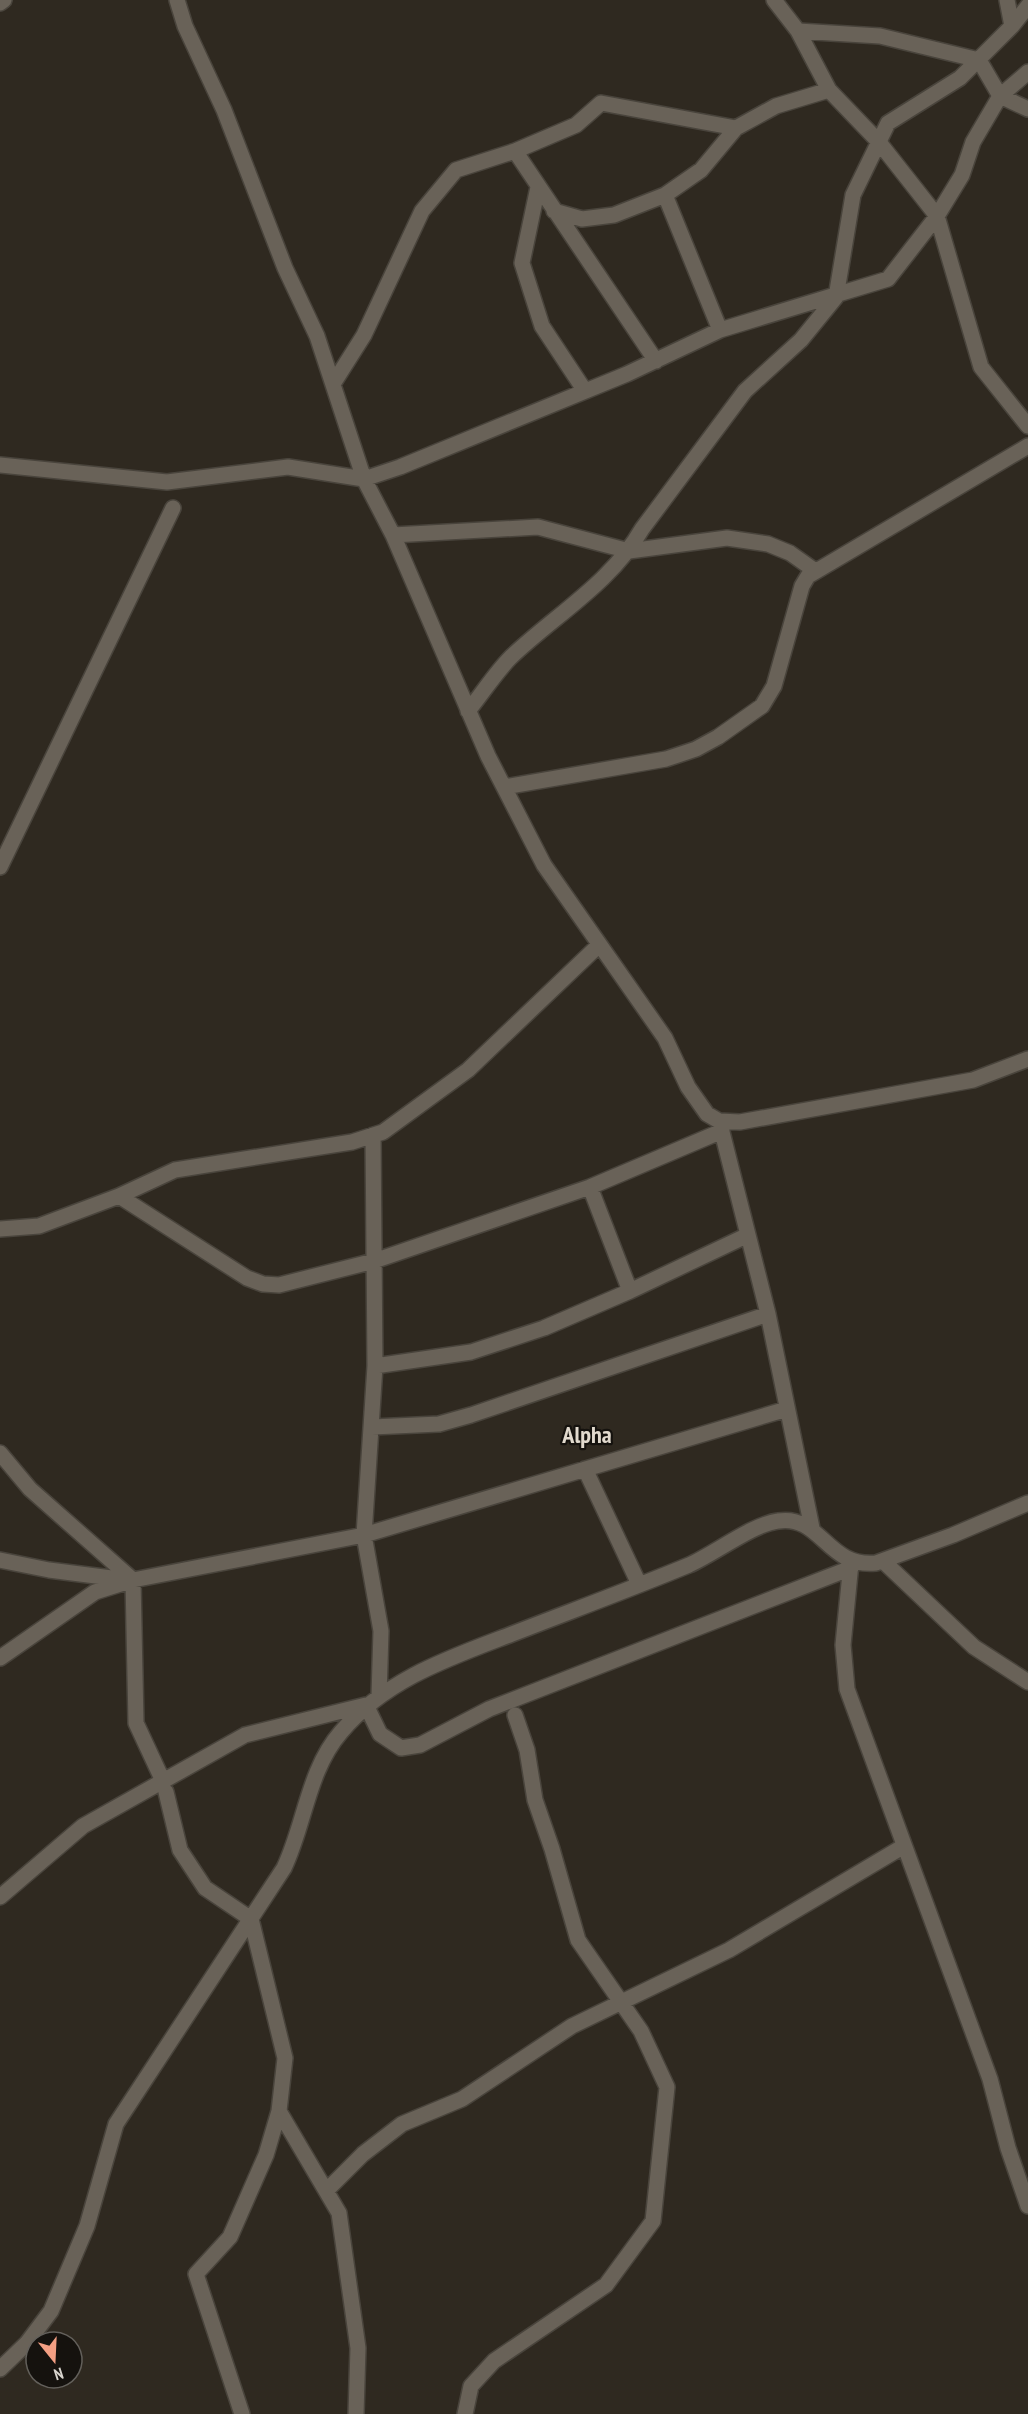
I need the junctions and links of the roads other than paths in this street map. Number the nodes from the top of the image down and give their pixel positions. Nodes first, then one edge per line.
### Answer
1 (4, 0) edge
2 (177, 0) edge
3 (774, 0) edge
4 (1007, 0) edge
5 (0, 3) edge
6 (1028, 6) edge
7 (1012, 26) junction
8 (798, 31) junction
9 (979, 60) junction
10 (1028, 72) edge
11 (829, 90) junction
12 (1000, 96) junction
13 (1028, 109) edge
14 (736, 128) junction
15 (878, 141) junction
16 (515, 151) junction
17 (538, 187) junction
18 (665, 195) junction
19 (554, 211) junction
20 (937, 216) junction
21 (836, 297) junction
22 (720, 330) junction
23 (656, 361) junction
24 (333, 384) junction
25 (585, 391) junction
26 (1028, 426) edge
27 (1028, 446) edge
28 (0, 465) edge
29 (364, 479) junction
30 (173, 508) dead end
31 (393, 535) junction
32 (629, 551) junction
33 (814, 570) junction
34 (468, 711) junction
35 (504, 787) junction
36 (0, 867) edge
37 (599, 945) junction
38 (1028, 1059) edge
39 (721, 1126) junction
40 (373, 1135) junction
41 (590, 1187) junction
42 (120, 1196) junction
43 (0, 1229) edge
44 (748, 1235) junction
45 (374, 1261) junction
46 (630, 1291) junction
47 (768, 1314) junction
48 (375, 1366) junction
49 (787, 1409) junction
50 (372, 1427) junction
51 (0, 1453) edge
52 (585, 1469) junction
53 (1028, 1503) edge
54 (812, 1528) junction
55 (364, 1535) junction
56 (0, 1560) edge
57 (883, 1561) junction
58 (851, 1565) junction
59 (133, 1580) junction
60 (639, 1584) junction
61 (0, 1658) edge
62 (1028, 1682) edge
63 (379, 1696) junction
64 (366, 1705) junction
65 (515, 1715) dead end
66 (165, 1787) junction
67 (904, 1846) junction
68 (0, 1897) edge
69 (251, 1919) junction
70 (620, 2003) junction
71 (279, 2111) junction
72 (326, 2191) junction
73 (1028, 2205) edge
74 (0, 2369) edge
75 (242, 2414) edge
76 (356, 2414) edge
77 (465, 2414) edge

1 - 5 street
2 - 24 street
3 - 8 street
4 - 7 street
6 - 7 street
7 - 9 street
8 - 9 street
8 - 11 street
9 - 12 street
9 - 15 street
10 - 12 street
11 - 14 street
11 - 15 street
12 - 13 street
12 - 20 street
14 - 16 street
14 - 18 street
15 - 20 street
15 - 21 street
16 - 17 street
16 - 24 street
17 - 19 street
17 - 25 street
18 - 19 street
18 - 22 street
19 - 23 street
20 - 21 street
20 - 26 street
21 - 22 street
21 - 32 street
22 - 23 street
23 - 25 street
24 - 29 street
25 - 29 street
27 - 33 street
28 - 29 street
29 - 31 street
30 - 36 street
31 - 32 street
31 - 34 street
32 - 33 street
32 - 34 street
33 - 35 street
34 - 35 street
35 - 37 street
37 - 39 street
37 - 40 street
38 - 39 street
39 - 41 street
39 - 44 street
40 - 42 street
40 - 45 street
41 - 45 street
41 - 46 street
42 - 43 street
42 - 45 street
44 - 46 street
44 - 47 street
45 - 48 street
46 - 48 street
47 - 49 street
47 - 50 street
48 - 50 street
49 - 52 street
49 - 54 street
50 - 55 street
51 - 59 street
52 - 55 street
52 - 60 street
53 - 57 street
54 - 58 street
54 - 60 street
55 - 59 street
55 - 63 street
56 - 59 street
57 - 58 street
57 - 62 street
58 - 64 street
58 - 67 street
59 - 61 street
59 - 66 street
60 - 63 street
63 - 64 street
64 - 66 street
64 - 69 street
65 - 70 street
66 - 68 street
66 - 69 street
67 - 70 street
67 - 73 street
69 - 71 street
69 - 74 street
70 - 72 street
70 - 77 street
71 - 72 street
71 - 75 street
72 - 76 street

